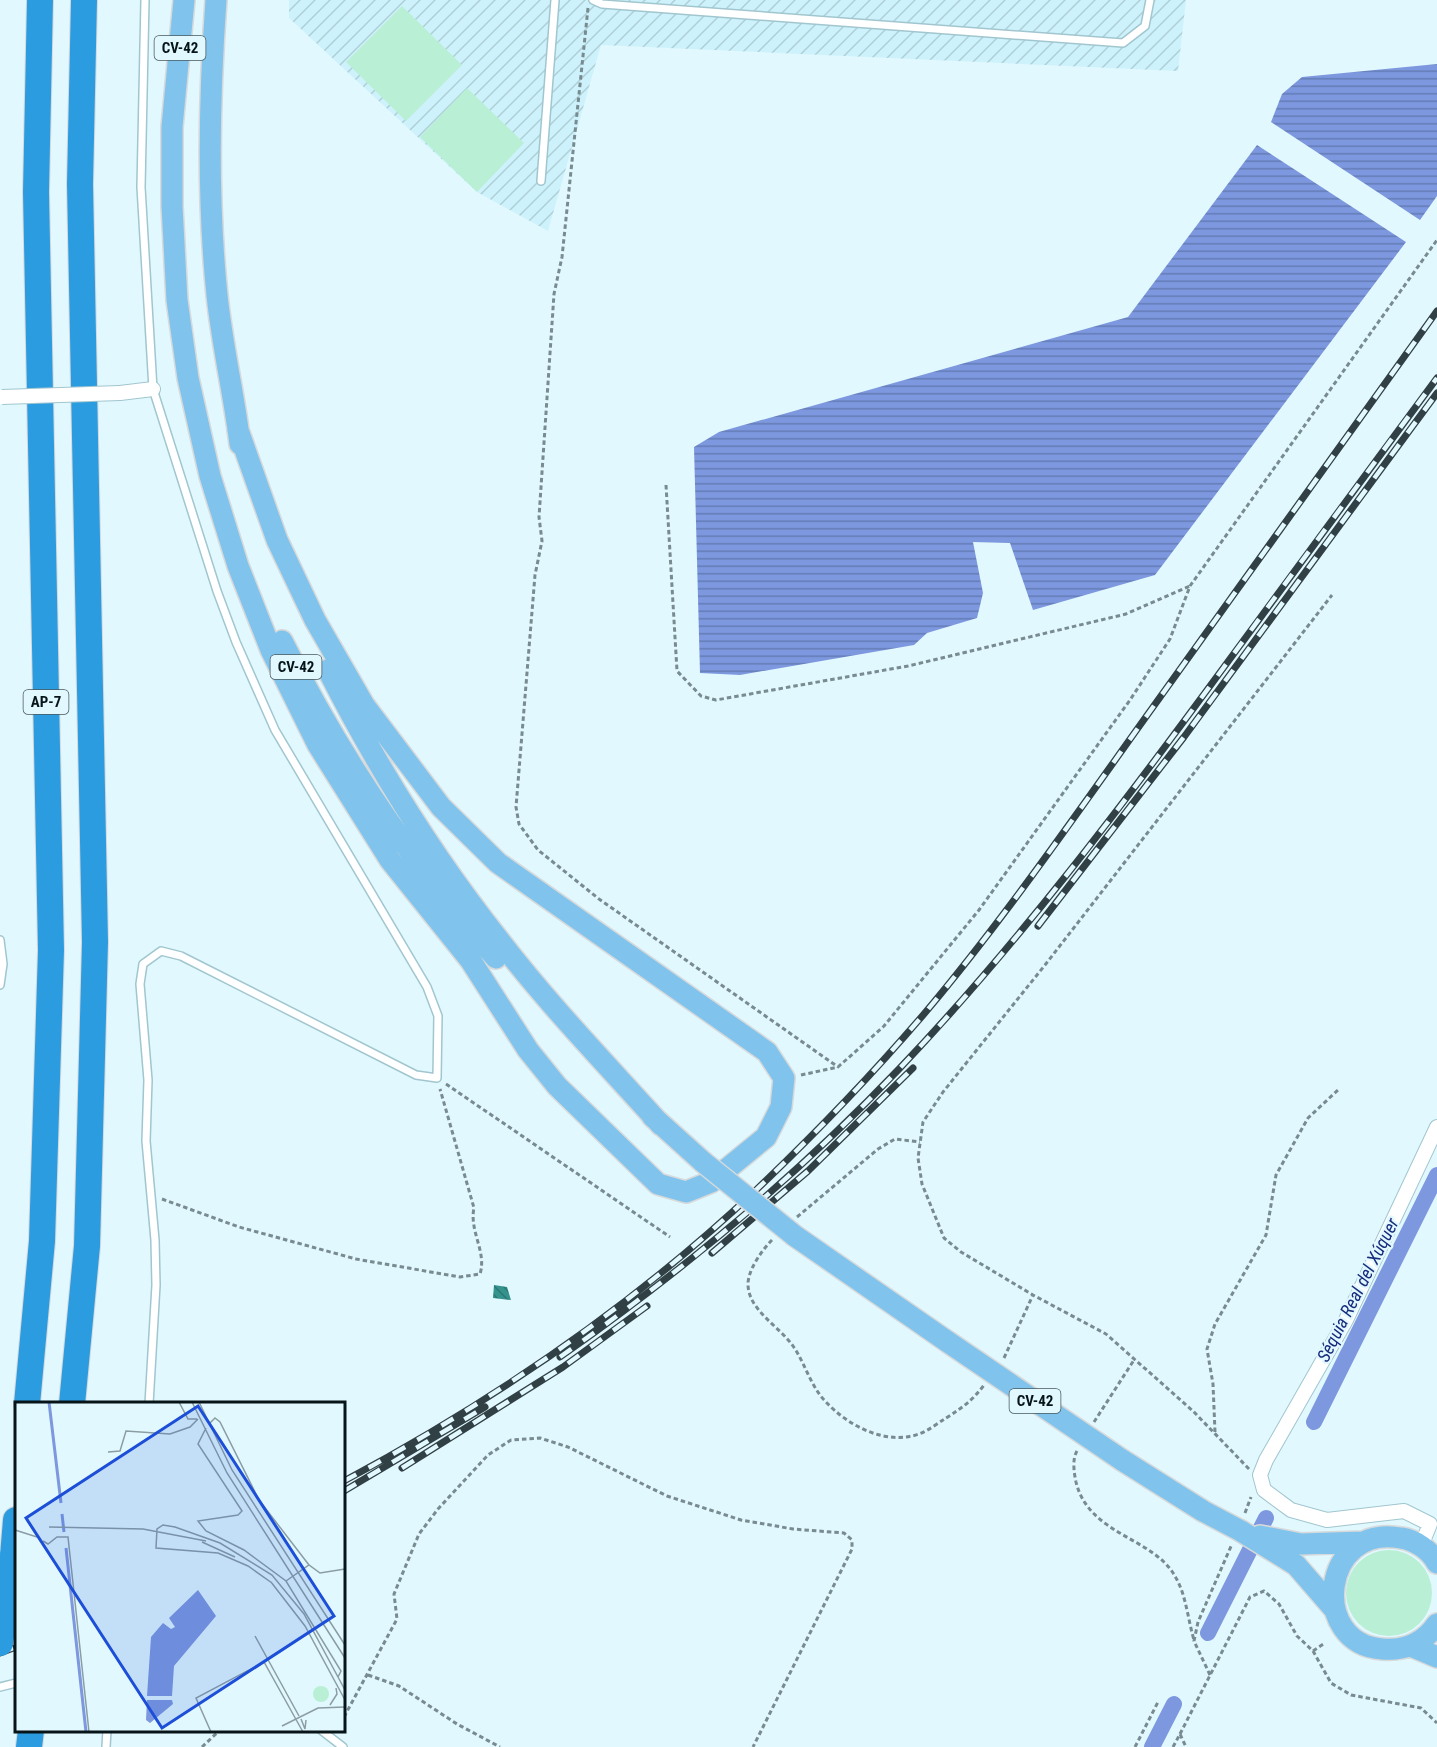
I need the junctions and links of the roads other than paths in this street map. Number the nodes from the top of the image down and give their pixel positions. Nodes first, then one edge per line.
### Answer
1 (40, 0) edge
2 (84, 0) edge
3 (145, 0) edge
4 (184, 0) edge
5 (216, 0) edge
6 (555, 0) edge
7 (593, 0) edge
8 (1150, 0) edge
9 (177, 96) junction
10 (541, 181) dead end
11 (153, 389) junction
12 (1, 397) edge
13 (238, 430) junction
14 (0, 940) edge
15 (0, 985) edge
16 (661, 1125) junction
17 (1437, 1127) edge
18 (27, 1402) edge
19 (72, 1402) edge
20 (149, 1402) edge
21 (15, 1533) edge
22 (1363, 1542) junction
23 (1421, 1546) junction
24 (1280, 1547) junction
25 (1437, 1563) edge
26 (15, 1599) edge
27 (0, 1605) edge
28 (1335, 1610) junction
29 (1437, 1624) edge
30 (0, 1643) edge
31 (1411, 1646) junction
32 (1437, 1657) edge
33 (15, 1683) edge
34 (0, 1687) edge
35 (107, 1732) edge
36 (322, 1732) edge
37 (106, 1747) edge
38 (343, 1747) edge

1 - 18 highway, AP-7
2 - 19 highway, AP-7
3 - 11 lane
4 - 9 main road, CV-42
5 - 13 main road, CV-42
6 - 10 lane
7 - 8 lane
9 - 13 main road
9 - 16 main road, CV-42
11 - 12 street, bridge
11 - 20 lane
13 - 16 main road, CV-42
14 - 15 lane
16 - 24 main road, CV-42, bridge
17 - 23 street
21 - 30 highway, bridge
22 - 23 main road, CV-42
22 - 24 main road, CV-42
22 - 28 main road
23 - 25 main road, CV-42
24 - 28 main road, CV-42
26 - 27 lane
28 - 31 main road, CV-42
29 - 31 main road
31 - 32 main road
33 - 34 lane
35 - 37 lane
36 - 38 lane

